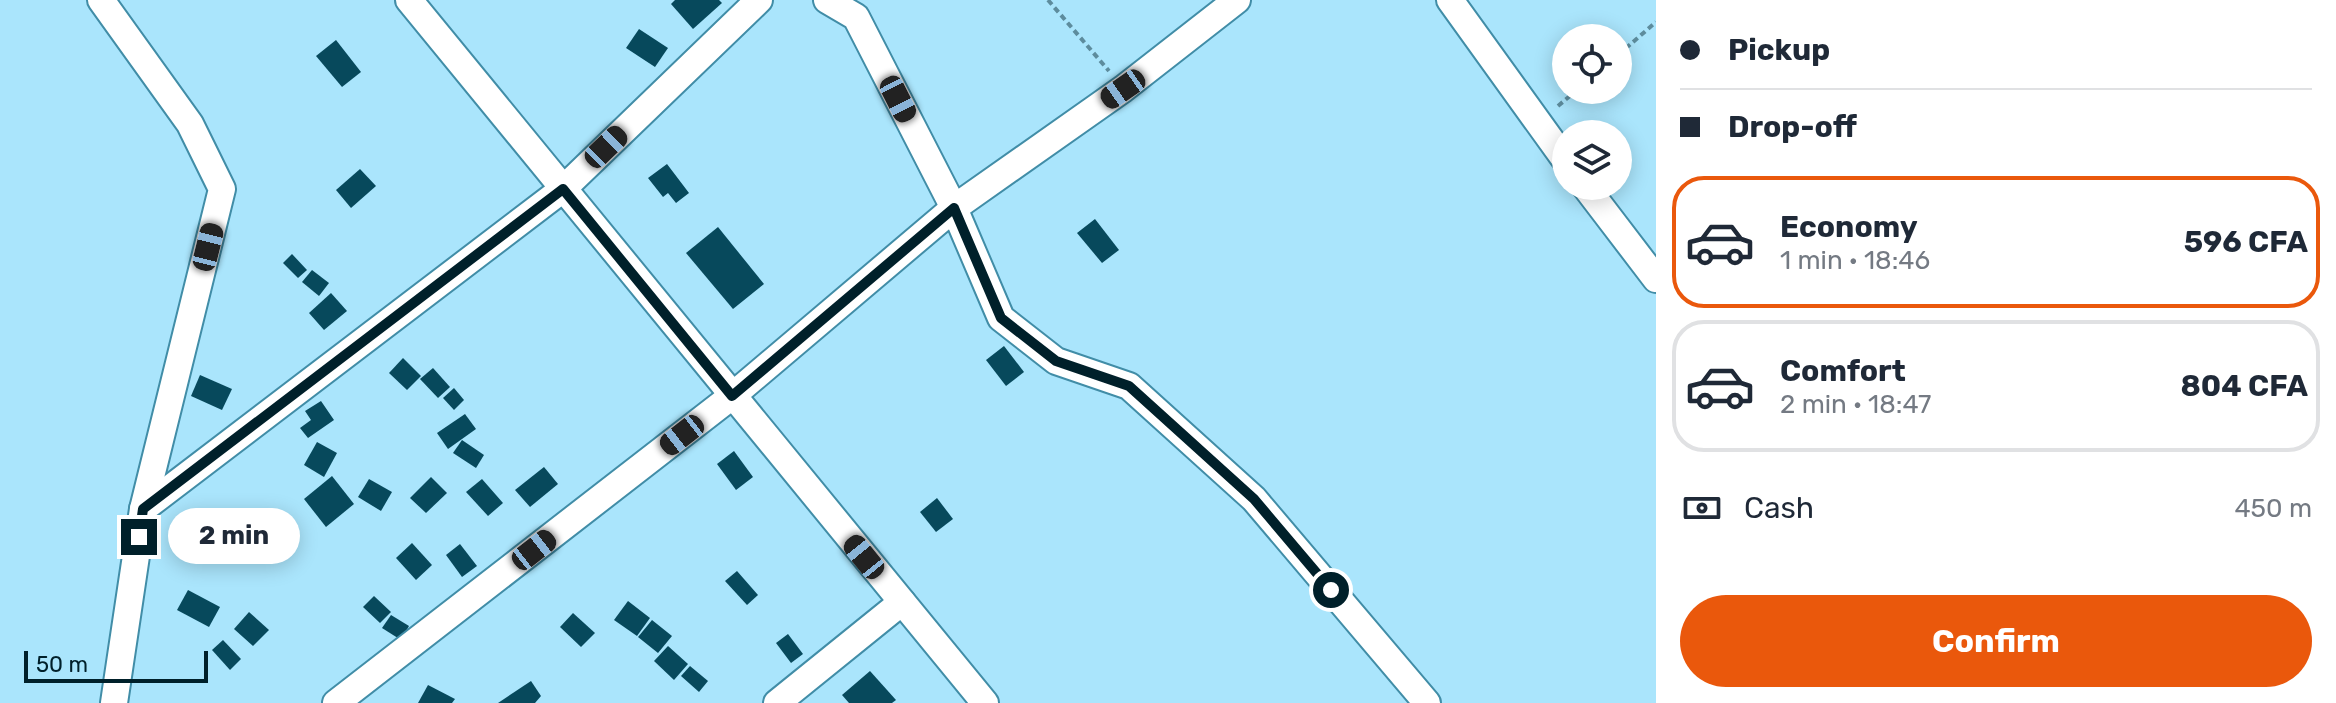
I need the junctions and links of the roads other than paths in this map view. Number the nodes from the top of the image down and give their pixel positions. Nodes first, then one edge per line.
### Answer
1 (101, 0) edge
2 (409, 0) edge
3 (759, 0) edge
4 (827, 0) edge
5 (1237, 0) edge
6 (1450, 0) edge
7 (1552, 142) edge
8 (563, 189) junction
9 (1596, 200) edge
10 (954, 208) junction
11 (1656, 279) edge
12 (732, 396) junction
13 (143, 509) junction
14 (902, 602) junction
15 (114, 703) edge
16 (336, 703) edge
17 (777, 703) edge
18 (985, 703) edge
19 (1427, 703) edge

1 - 13 street
2 - 8 street
3 - 8 street
4 - 10 street
5 - 10 street
6 - 7 street
8 - 12 street
8 - 13 street
9 - 11 street
10 - 12 street
10 - 19 street
12 - 14 street
12 - 16 street
13 - 15 street
14 - 17 street
14 - 18 street

